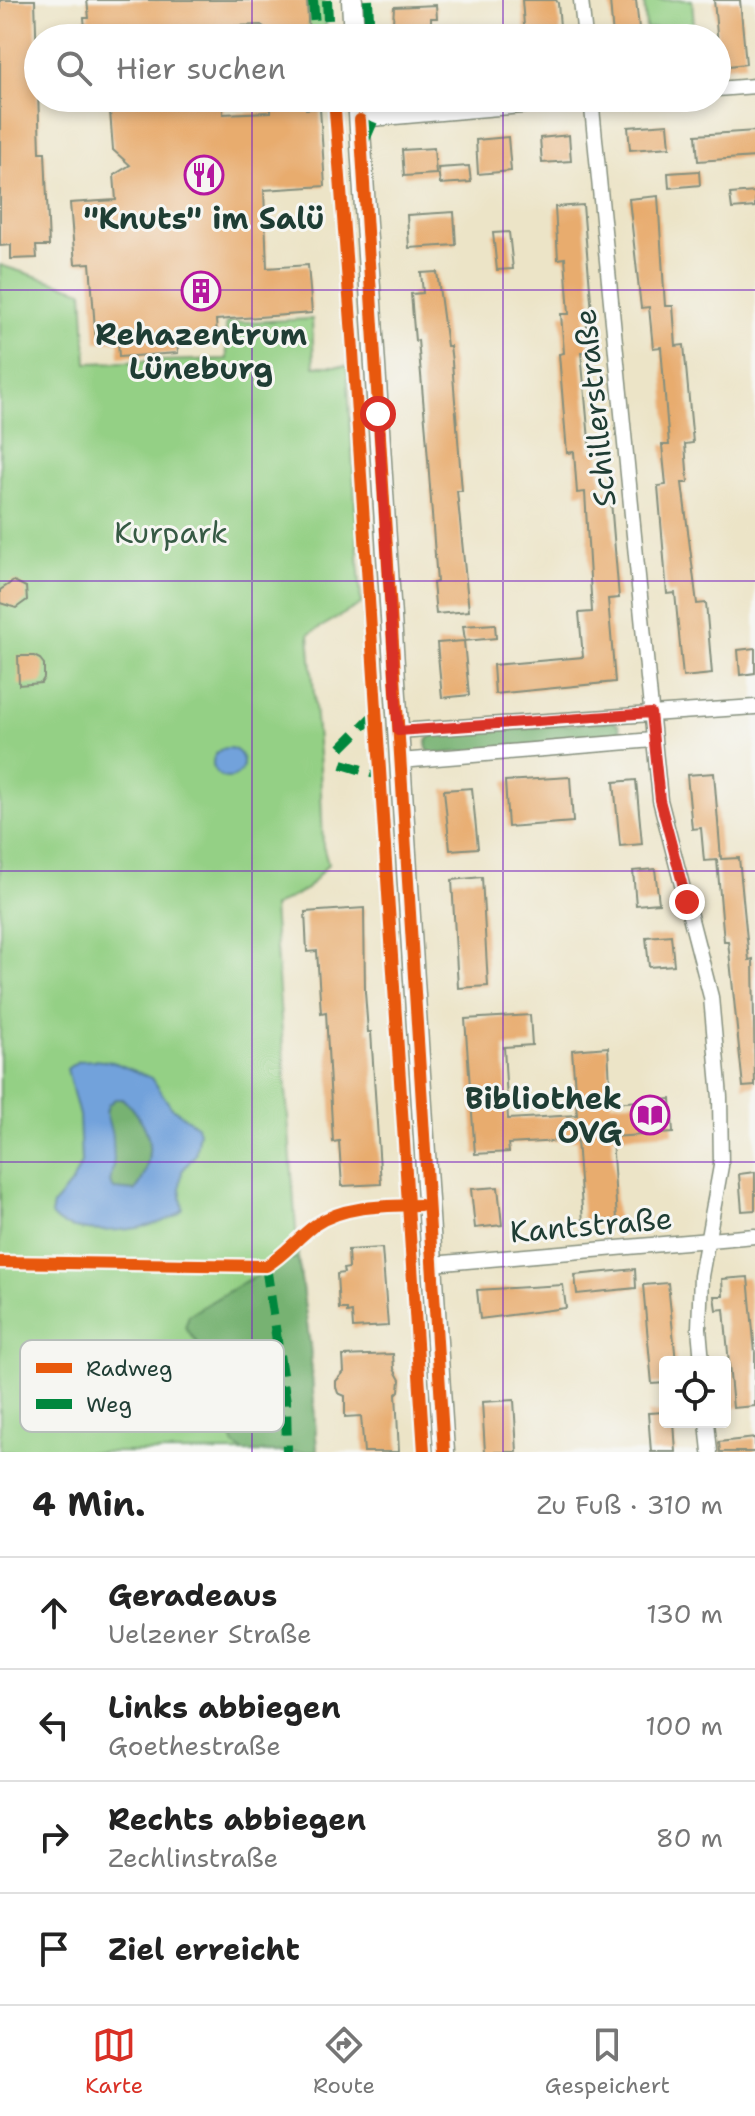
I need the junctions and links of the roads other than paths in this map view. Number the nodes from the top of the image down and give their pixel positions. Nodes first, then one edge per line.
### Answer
1 (352, 0) edge
2 (581, 0) edge
3 (353, 24) edge
4 (584, 24) edge
5 (755, 86) edge
6 (731, 88) edge
7 (364, 112) edge
8 (452, 112) edge
9 (592, 112) edge
10 (367, 120) junction
11 (755, 707) edge
12 (651, 713) junction
13 (398, 731) junction
14 (653, 740) junction
15 (400, 761) junction
16 (755, 1236) edge
17 (708, 1240) junction
18 (432, 1264) junction
19 (701, 1356) edge
20 (708, 1428) edge
21 (444, 1452) edge
22 (710, 1452) edge

1 - 3 street
2 - 4 street
5 - 6 street
7 - 10 street
8 - 10 street
9 - 12 street, Schillerstraße
10 - 13 street
11 - 12 street
12 - 13 street
12 - 14 street, Schillerstraße
13 - 15 street
14 - 15 street
14 - 17 street, Schillerstraße
15 - 18 street
16 - 17 street, Kantstraße
17 - 18 street, Kantstraße
17 - 19 street, Schillerstraße
18 - 21 street
20 - 22 street

